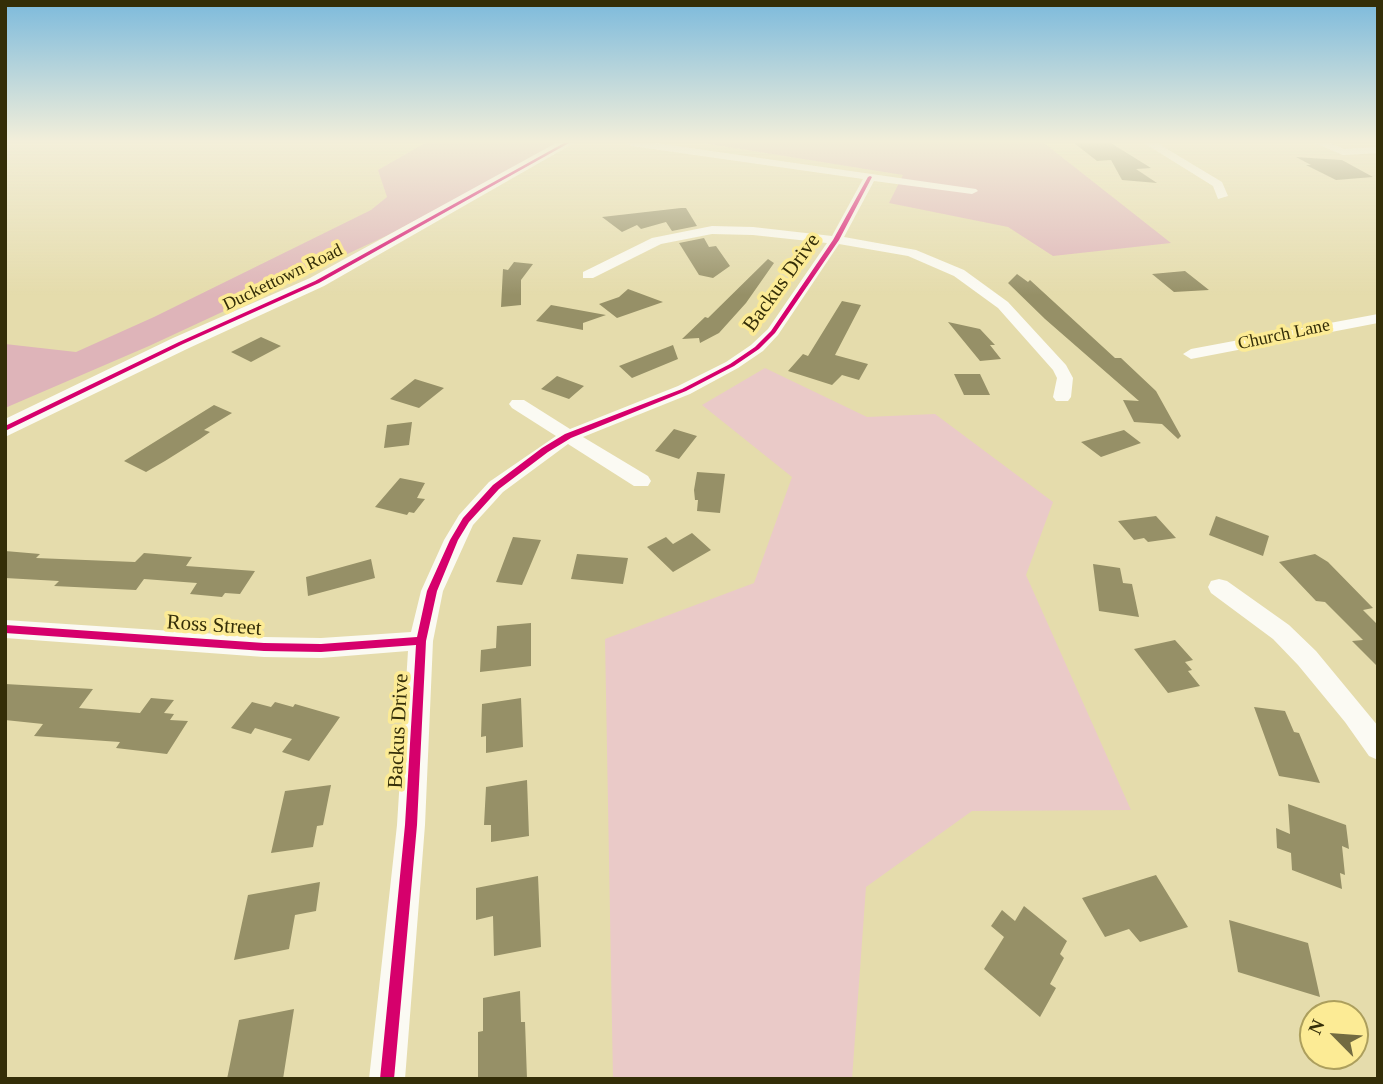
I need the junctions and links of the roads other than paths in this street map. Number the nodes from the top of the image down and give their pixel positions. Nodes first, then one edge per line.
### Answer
1 (476, 194) edge
2 (861, 194) edge
3 (836, 240) junction
4 (588, 275) dead end
5 (1378, 318) edge
6 (1191, 354) dead end
7 (1062, 397) dead end
8 (517, 404) dead end
9 (5, 429) edge
10 (568, 436) junction
11 (641, 481) dead end
12 (1219, 587) dead end
13 (5, 629) edge
14 (421, 641) junction
15 (1378, 748) edge
16 (387, 1079) edge

1 - 9 street, Duckettown Road
2 - 3 street, Backus Drive
3 - 4 street
3 - 7 street
3 - 10 street, Backus Drive
5 - 6 street, Church Lane
8 - 10 street
10 - 11 street
10 - 14 street, Backus Drive
12 - 15 street
13 - 14 street, Ross Street
14 - 16 street, Backus Drive

